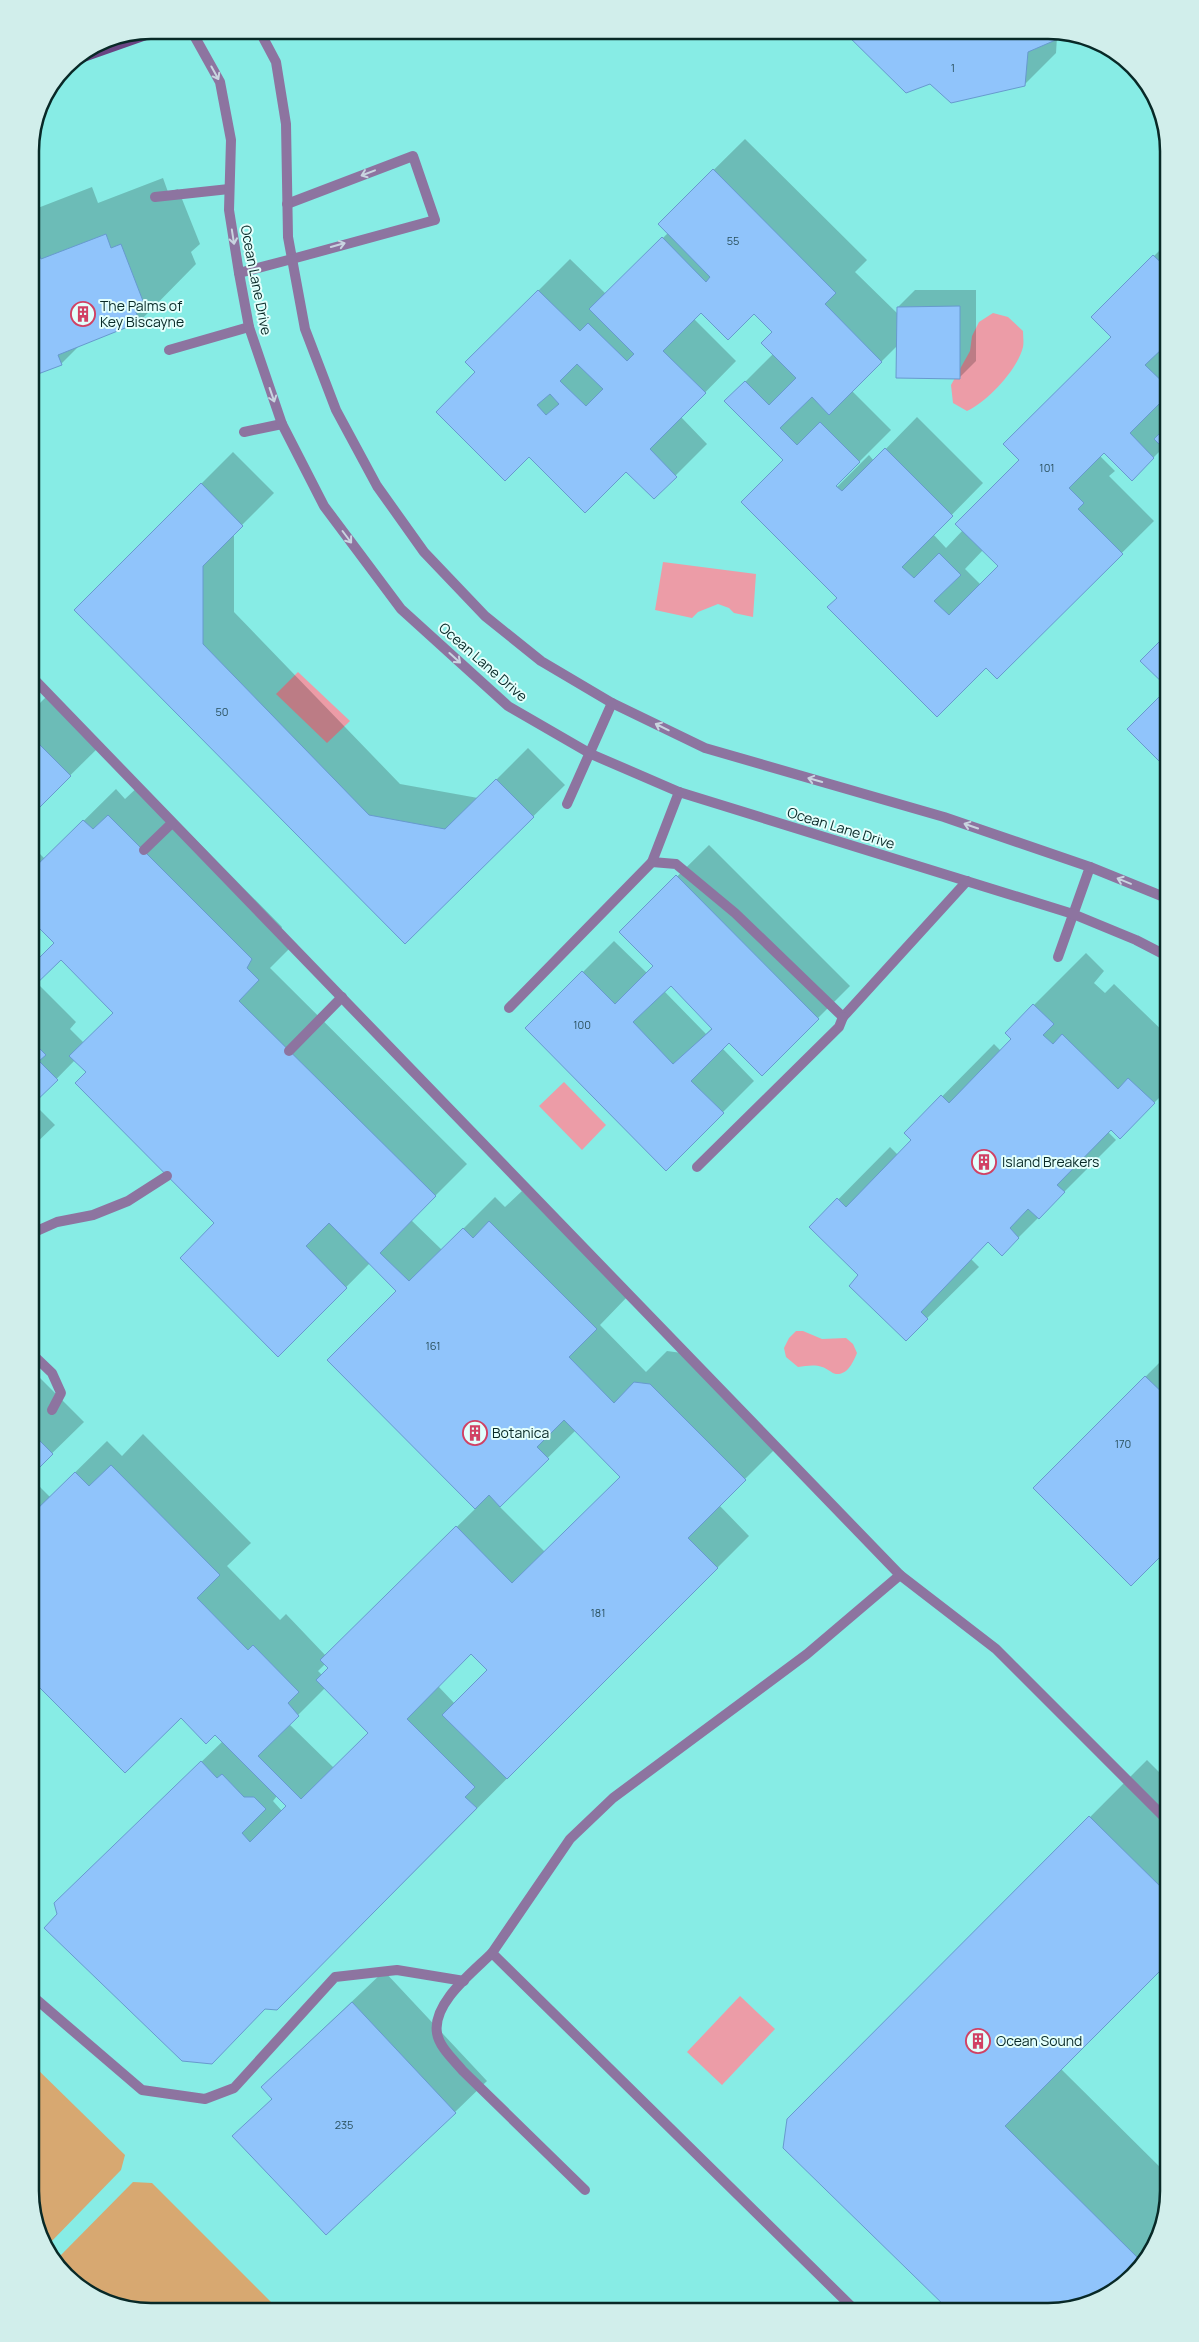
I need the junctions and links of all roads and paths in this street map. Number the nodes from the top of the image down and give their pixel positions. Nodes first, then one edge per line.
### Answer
1 (196, 39) edge
2 (264, 39) edge
3 (128, 41) edge
4 (101, 51) edge
5 (229, 189) junction
6 (155, 197) dead end
7 (288, 204) junction
8 (292, 259) junction
9 (239, 273) junction
10 (249, 328) junction
11 (169, 350) dead end
12 (282, 424) junction
13 (244, 432) dead end
14 (39, 684) edge
15 (612, 703) junction
16 (591, 754) junction
17 (679, 792) junction
18 (567, 804) dead end
19 (172, 823) junction
20 (144, 850) dead end
21 (652, 862) junction
22 (1090, 867) junction
23 (967, 881) junction
24 (1160, 895) edge
25 (1073, 914) junction
26 (1160, 952) edge
27 (1058, 957) dead end
28 (342, 998) junction
29 (509, 1008) dead end
30 (843, 1017) junction
31 (289, 1051) dead end
32 (698, 1167) dead end
33 (167, 1176) dead end
34 (39, 1230) edge
35 (39, 1361) edge
36 (52, 1410) dead end
37 (900, 1575) junction
38 (1160, 1813) edge
39 (492, 1953) junction
40 (464, 1981) junction
41 (39, 2002) edge
42 (585, 2190) dead end
43 (847, 2303) edge

1 -> 5 street, Ocean Lane Drive
2 - 7 street
3 - 4 main road
5 - 6 street
5 -> 9 street, Ocean Lane Drive
7 - 8 street
8 -> 7 street
8 - 9 street
8 - 15 street
9 - 10 street, Ocean Lane Drive
10 - 11 street
10 -> 12 street, Ocean Lane Drive
12 - 13 street
12 -> 16 street, Ocean Lane Drive
14 - 19 street
15 - 16 street
22 -> 15 street
16 - 17 street, Ocean Lane Drive
16 - 18 street
17 - 21 street
17 - 23 street, Ocean Lane Drive
19 - 20 street
19 - 28 street
21 - 29 street
21 - 30 street
24 -> 22 street
22 - 25 street
23 - 25 street, Ocean Lane Drive
23 - 30 street
25 - 26 street, Ocean Lane Drive
25 - 27 street
28 - 31 street
28 - 37 street
30 - 32 street
33 - 34 street
35 - 36 street
37 - 38 street
37 - 39 street
39 - 40 street
39 - 43 street
40 - 41 street
40 - 42 street

